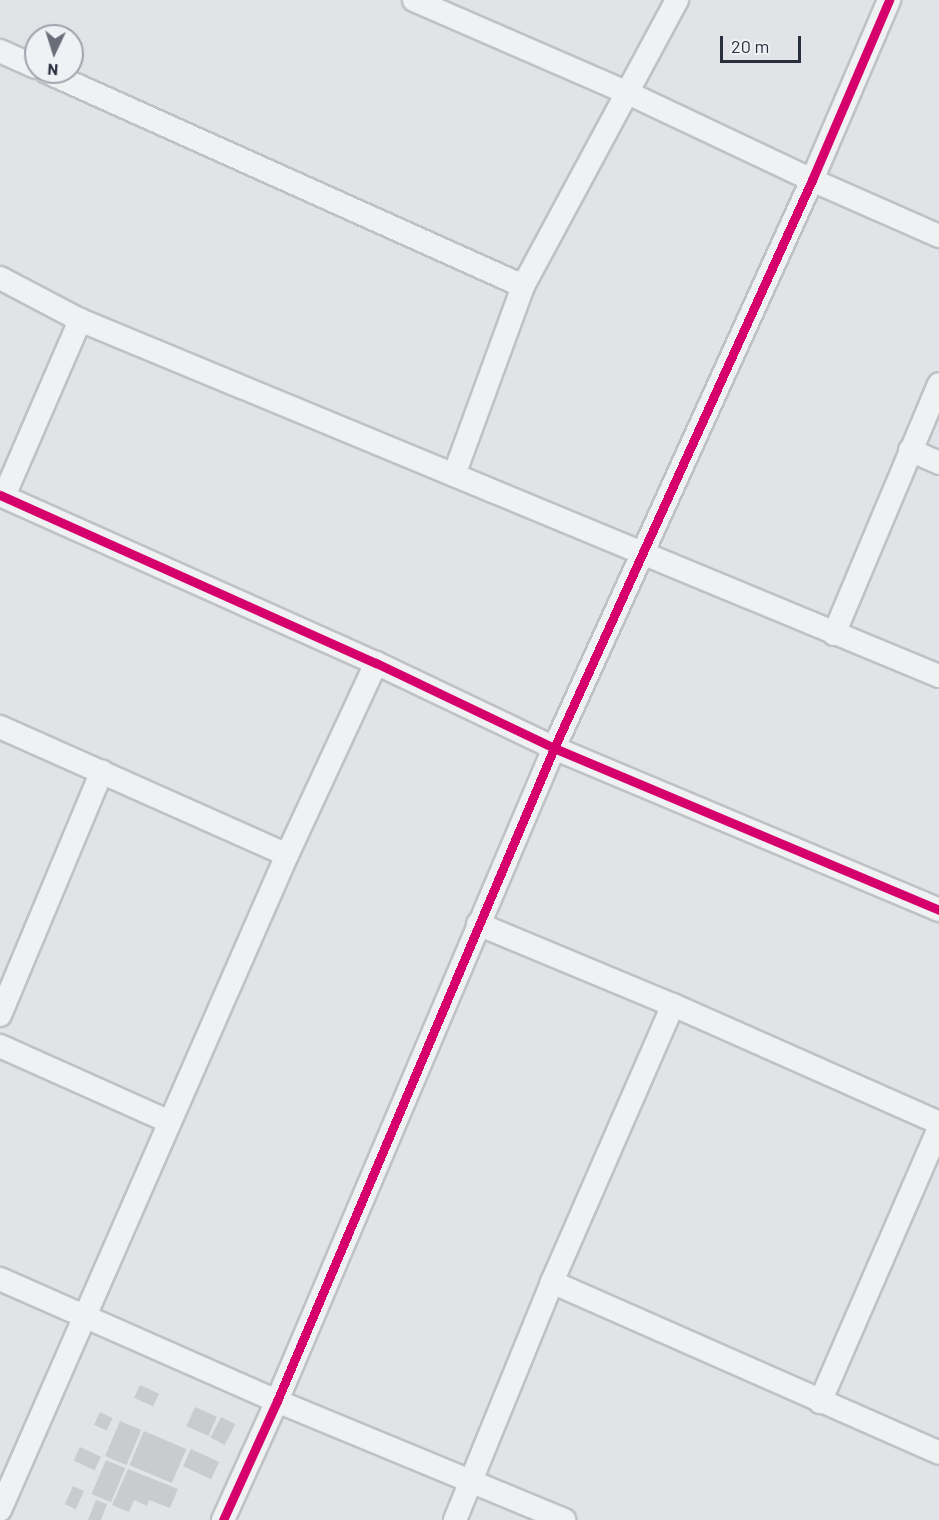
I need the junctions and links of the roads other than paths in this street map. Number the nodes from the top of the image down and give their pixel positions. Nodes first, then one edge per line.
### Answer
1 (414, 0) edge
2 (677, 0) edge
3 (889, 0) edge
4 (0, 51) edge
5 (24, 62) edge
6 (74, 84) edge
7 (628, 93) junction
8 (812, 180) junction
9 (939, 236) edge
10 (0, 278) edge
11 (523, 286) junction
12 (80, 320) junction
13 (939, 384) edge
14 (910, 450) junction
15 (939, 463) edge
16 (454, 475) junction
17 (2, 495) edge
18 (644, 552) junction
19 (834, 634) junction
20 (376, 663) junction
21 (939, 676) edge
22 (0, 727) edge
23 (554, 748) junction
24 (102, 771) junction
25 (287, 855) junction
26 (939, 909) edge
27 (478, 924) junction
28 (674, 1005) junction
29 (0, 1015) edge
30 (0, 1046) edge
31 (170, 1122) junction
32 (939, 1123) edge
33 (939, 1128) edge
34 (0, 1279) edge
35 (552, 1282) junction
36 (85, 1318) junction
37 (277, 1401) junction
38 (820, 1402) junction
39 (939, 1454) edge
40 (473, 1481) junction
41 (0, 1510) edge
42 (224, 1520) edge
43 (455, 1520) edge
44 (564, 1520) edge

1 - 7 street
2 - 7 street
3 - 8 street
4 - 5 street
6 - 11 street
7 - 8 street
7 - 11 street
8 - 9 street
8 - 18 street
10 - 12 street
11 - 16 street
12 - 16 street
12 - 17 street
13 - 14 street
14 - 15 street
14 - 19 street
16 - 18 street
17 - 20 street
18 - 19 street
18 - 23 street
19 - 21 street
20 - 23 street
20 - 25 street
22 - 24 street
23 - 26 street
23 - 27 street
24 - 25 street
24 - 29 street
25 - 31 street
27 - 28 street
27 - 37 street
28 - 32 street
28 - 35 street
30 - 31 street
31 - 36 street
33 - 38 street
34 - 36 street
35 - 38 street
35 - 40 street
36 - 37 street
36 - 41 street
37 - 40 street
37 - 42 street
38 - 39 street
40 - 43 street
40 - 44 street

